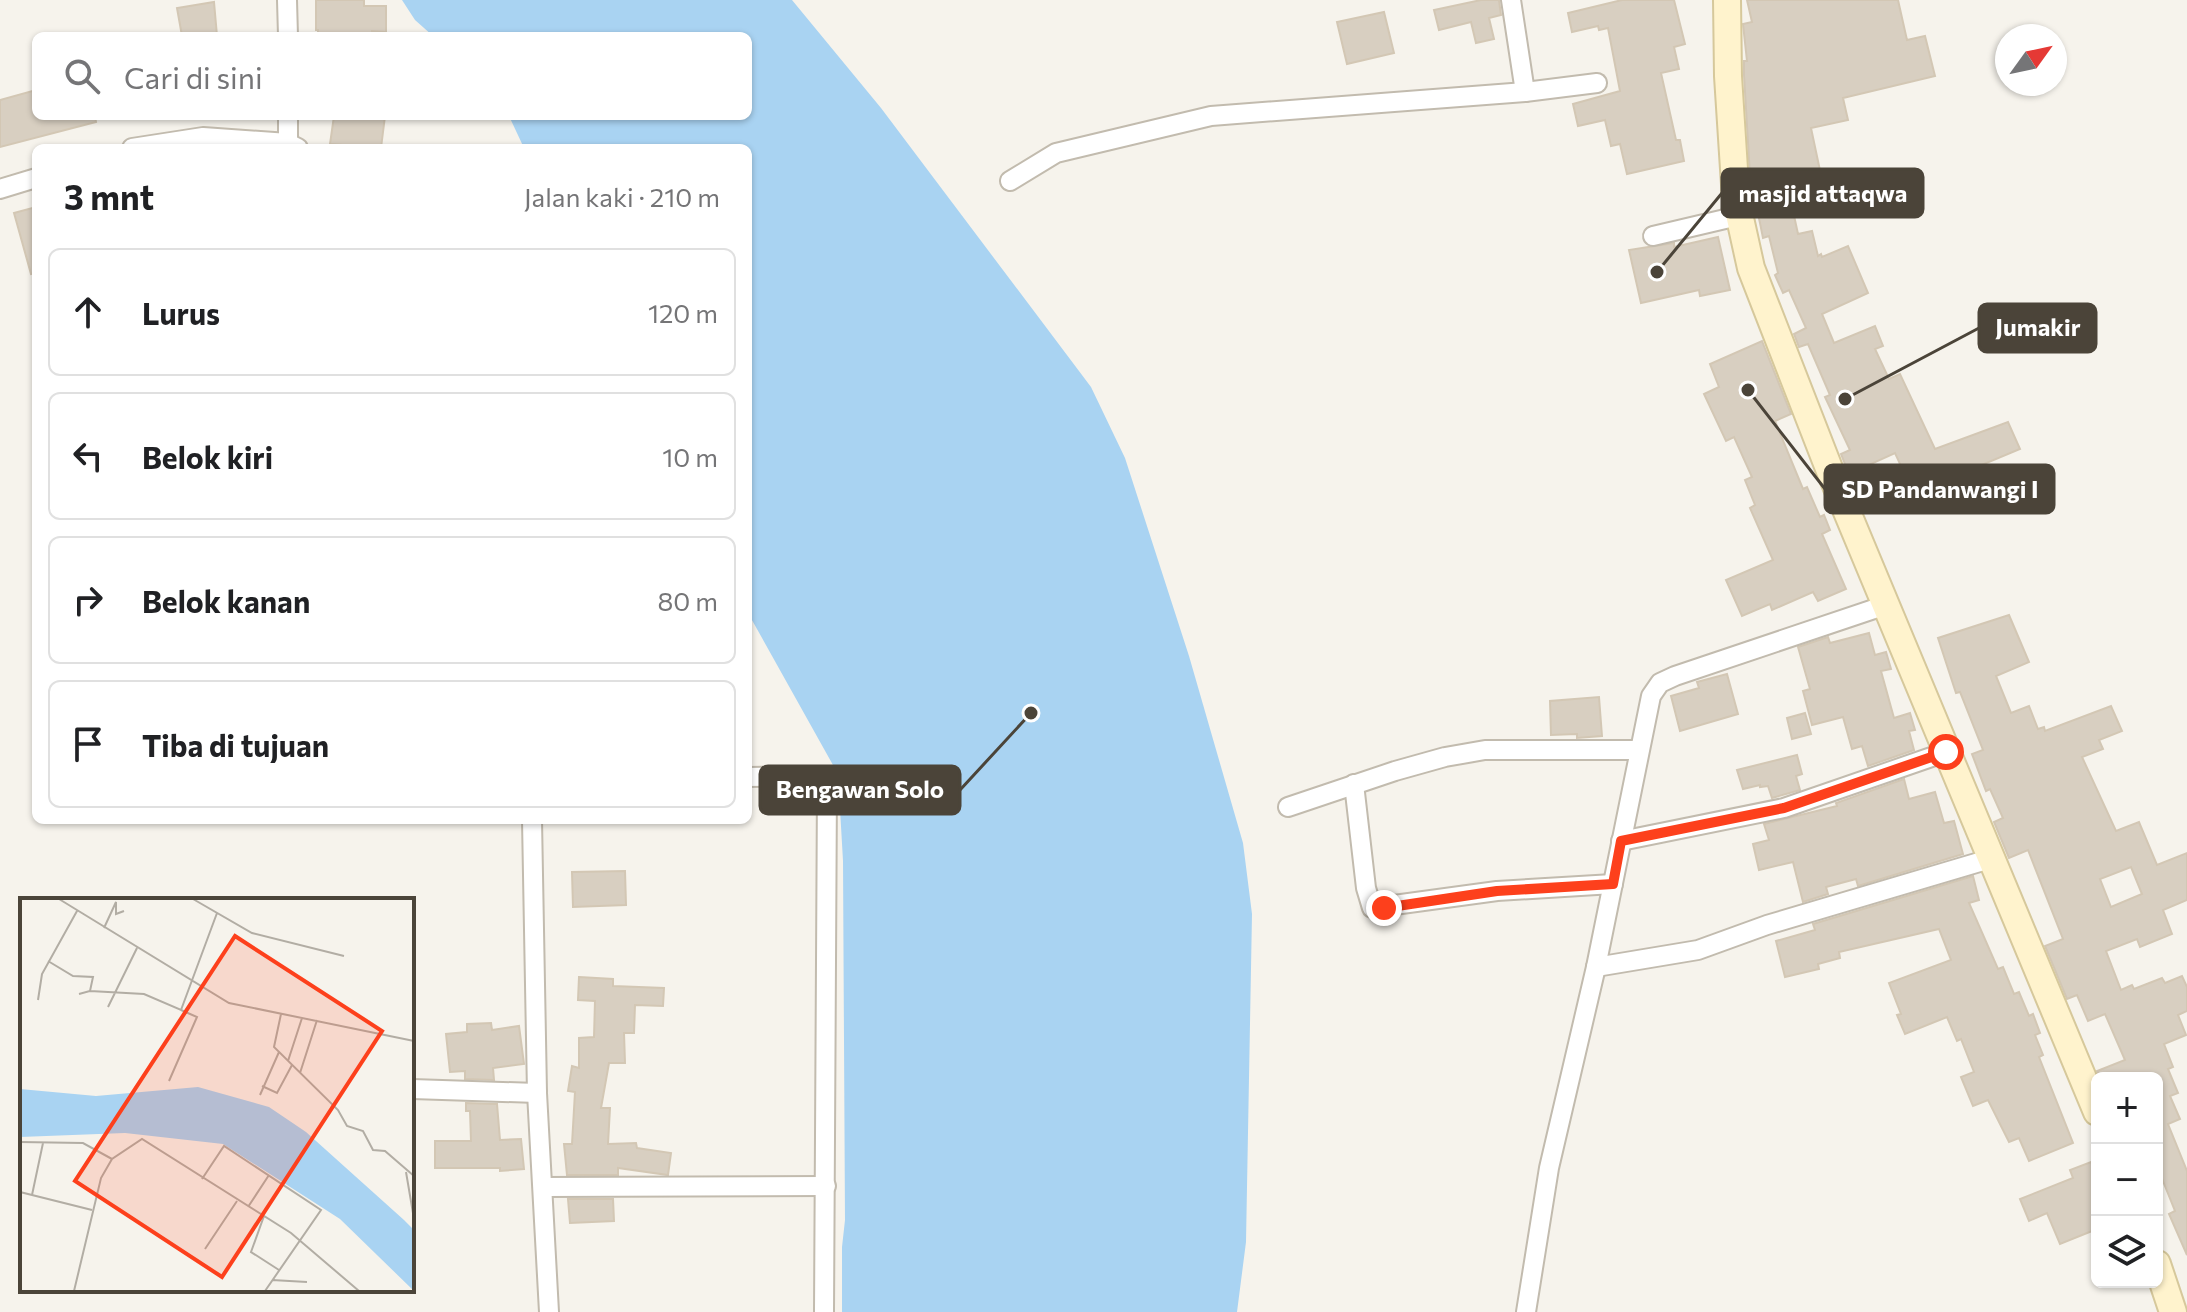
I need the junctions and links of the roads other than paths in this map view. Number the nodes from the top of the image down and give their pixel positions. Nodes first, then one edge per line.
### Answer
1 (287, 0) edge
2 (1511, 0) edge
3 (1727, 0) edge
4 (288, 32) edge
5 (1597, 83) dead end
6 (1525, 92) junction
7 (289, 120) edge
8 (158, 144) edge
9 (282, 144) edge
10 (293, 144) edge
11 (32, 179) edge
12 (1010, 181) dead end
13 (0, 189) edge
14 (1738, 216) junction
15 (1653, 236) dead end
16 (1886, 605) junction
17 (1639, 750) junction
18 (1946, 752) junction
19 (752, 777) edge
20 (1354, 784) junction
21 (1288, 807) dead end
22 (532, 824) edge
23 (1621, 841) junction
24 (1993, 858) junction
25 (1613, 884) junction
26 (1596, 967) junction
27 (414, 1089) edge
28 (537, 1093) junction
29 (2091, 1097) edge
30 (826, 1186) junction
31 (543, 1187) junction
32 (2163, 1282) edge
33 (549, 1312) edge
34 (824, 1312) edge
35 (1526, 1312) edge
36 (2173, 1312) edge

1 - 4 street
2 - 6 street
3 - 14 street
5 - 6 street
6 - 12 street
7 - 10 street
8 - 9 street
11 - 13 street
14 - 15 street
14 - 16 street
16 - 17 street
16 - 18 street
17 - 20 street
17 - 23 street
18 - 23 street
18 - 24 street
19 - 30 street
20 - 21 street
20 - 25 street
22 - 28 street
23 - 25 street
24 - 26 street
24 - 29 street
25 - 26 street
26 - 35 street
27 - 28 street
28 - 31 street
30 - 31 street
30 - 34 street
31 - 33 street
32 - 36 street

